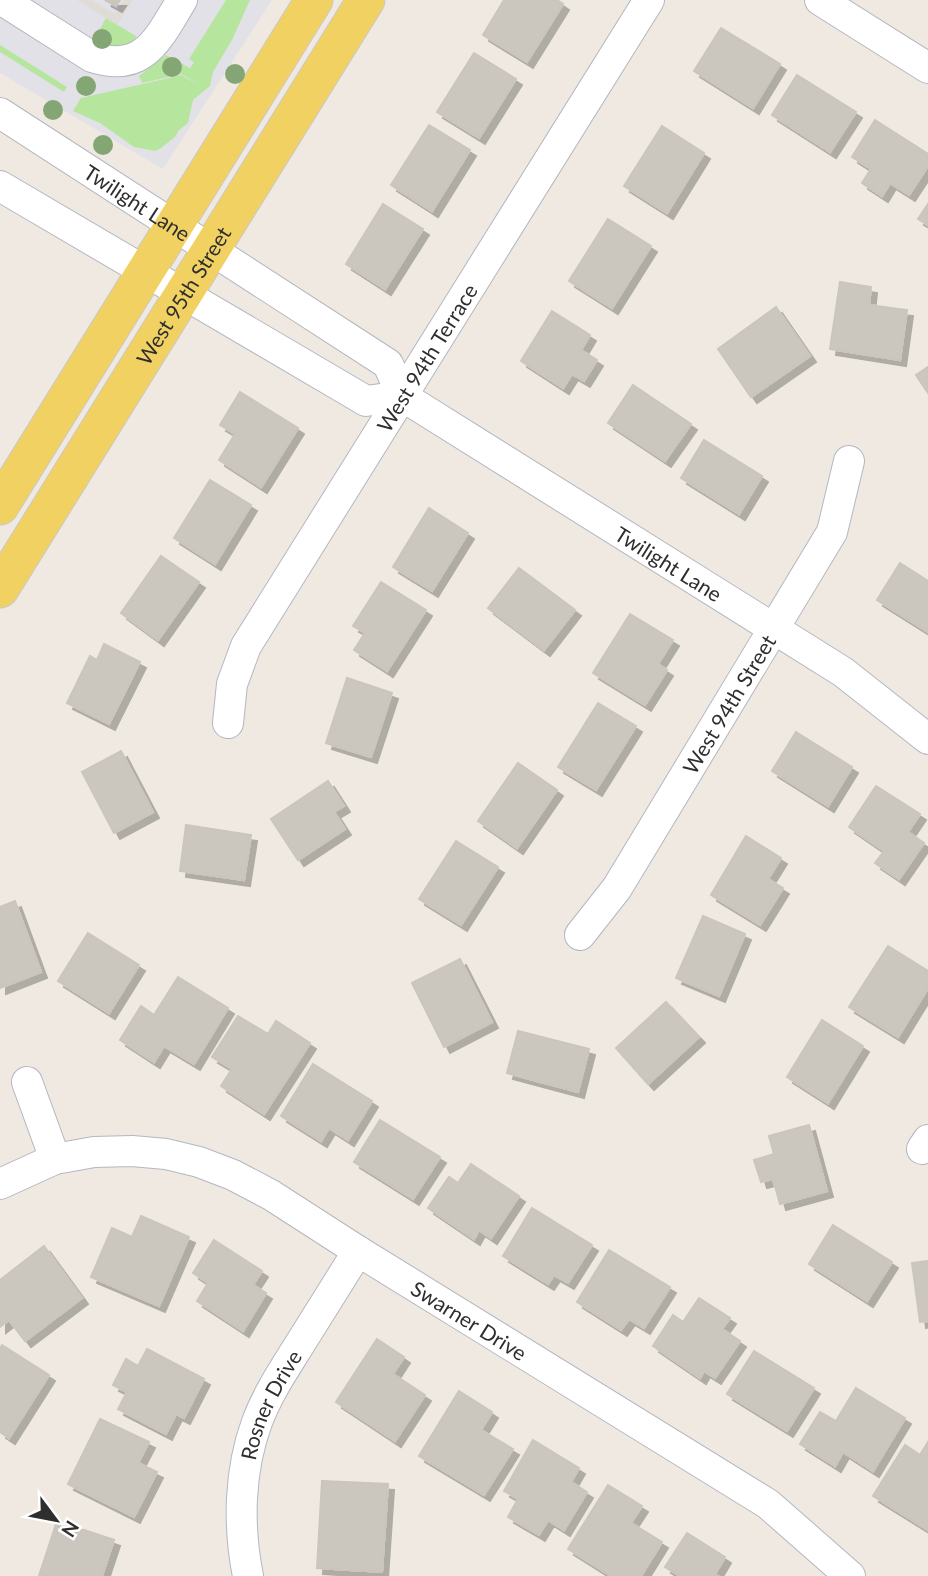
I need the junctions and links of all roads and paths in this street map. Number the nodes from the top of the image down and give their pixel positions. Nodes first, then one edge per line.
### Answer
1 (2, 0) edge
2 (182, 0) edge
3 (314, 0) edge
4 (366, 0) edge
5 (649, 0) edge
6 (820, 0) edge
7 (928, 68) edge
8 (0, 113) edge
9 (0, 186) edge
10 (174, 226) junction
11 (210, 249) junction
12 (146, 272) junction
13 (183, 293) junction
14 (402, 396) junction
15 (849, 461) dead end
16 (0, 506) edge
17 (0, 589) edge
18 (773, 628) junction
19 (228, 723) dead end
20 (928, 739) edge
21 (580, 936) dead end
22 (27, 1082) dead end
23 (55, 1159) junction
24 (0, 1184) edge
25 (358, 1251) junction
26 (248, 1576) edge
27 (850, 1576) edge

1 - 2 street
3 - 10 main road, West 95th Street
4 - 11 main road, West 95th Street
5 - 14 street, West 94th Terrace
6 - 7 street
8 - 10 street, Twilight Lane
9 - 12 street
10 - 11 street, Twilight Lane
10 - 12 main road, West 95th Street
11 - 13 main road, West 95th Street
11 - 14 street, Twilight Lane
12 - 13 street
12 - 16 main road, West 95th Street
13 - 14 street
13 - 17 main road, West 95th Street
14 - 18 street, Twilight Lane
14 - 19 street, West 94th Terrace
15 - 18 street, West 94th Street
18 - 20 street, Twilight Lane
18 - 21 street, West 94th Street
22 - 23 street
23 - 24 street, Swarner Drive
23 - 25 street, Swarner Drive
25 - 26 street, Rosner Drive
25 - 27 street, Swarner Drive

